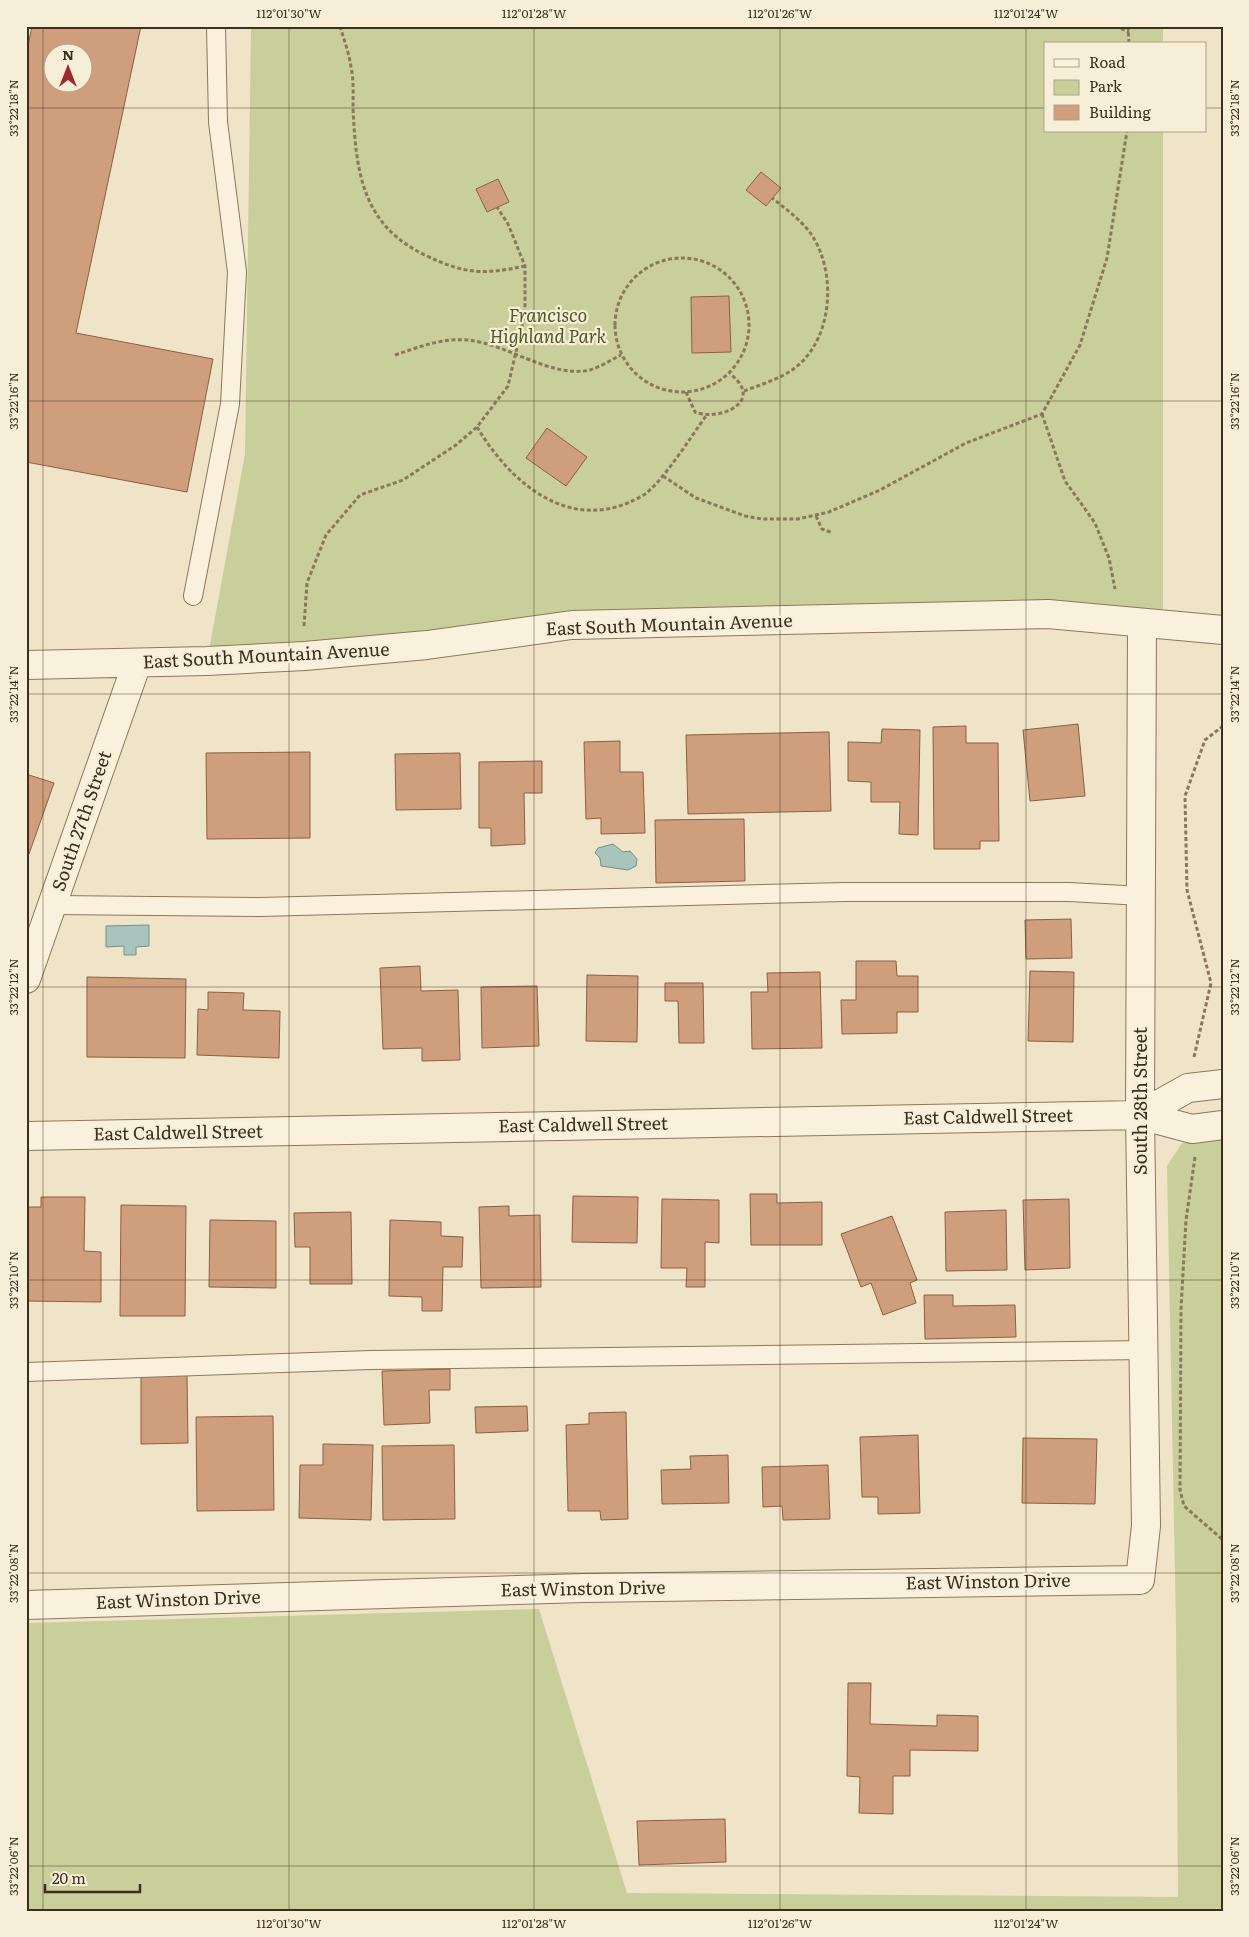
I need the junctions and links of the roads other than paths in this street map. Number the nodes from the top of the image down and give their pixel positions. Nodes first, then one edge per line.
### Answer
1 (216, 26) edge
2 (193, 596) dead end
3 (1131, 622) junction
4 (1223, 630) edge
5 (138, 663) junction
6 (26, 665) edge
7 (1142, 896) junction
8 (52, 905) junction
9 (26, 979) edge
10 (1223, 1084) edge
11 (1140, 1114) junction
12 (1223, 1125) edge
13 (26, 1136) edge
14 (1145, 1350) junction
15 (26, 1372) edge
16 (1140, 1580) joint
17 (26, 1604) edge

1 - 2 lane
3 - 4 street, East South Mountain Avenue
3 - 5 street, East South Mountain Avenue
3 - 7 street, South 28th Street
5 - 6 street, East South Mountain Avenue
5 - 8 street, South 27th Street
7 - 8 lane
7 - 11 street, South 28th Street
8 - 9 street, South 27th Street
10 - 11 street, East Caldwell Street
11 - 12 street, East Caldwell Street
11 - 13 street, East Caldwell Street
11 - 14 street, South 28th Street
14 - 15 lane
14 - 16 street, South 28th Street
16 - 17 street, East Winston Drive

